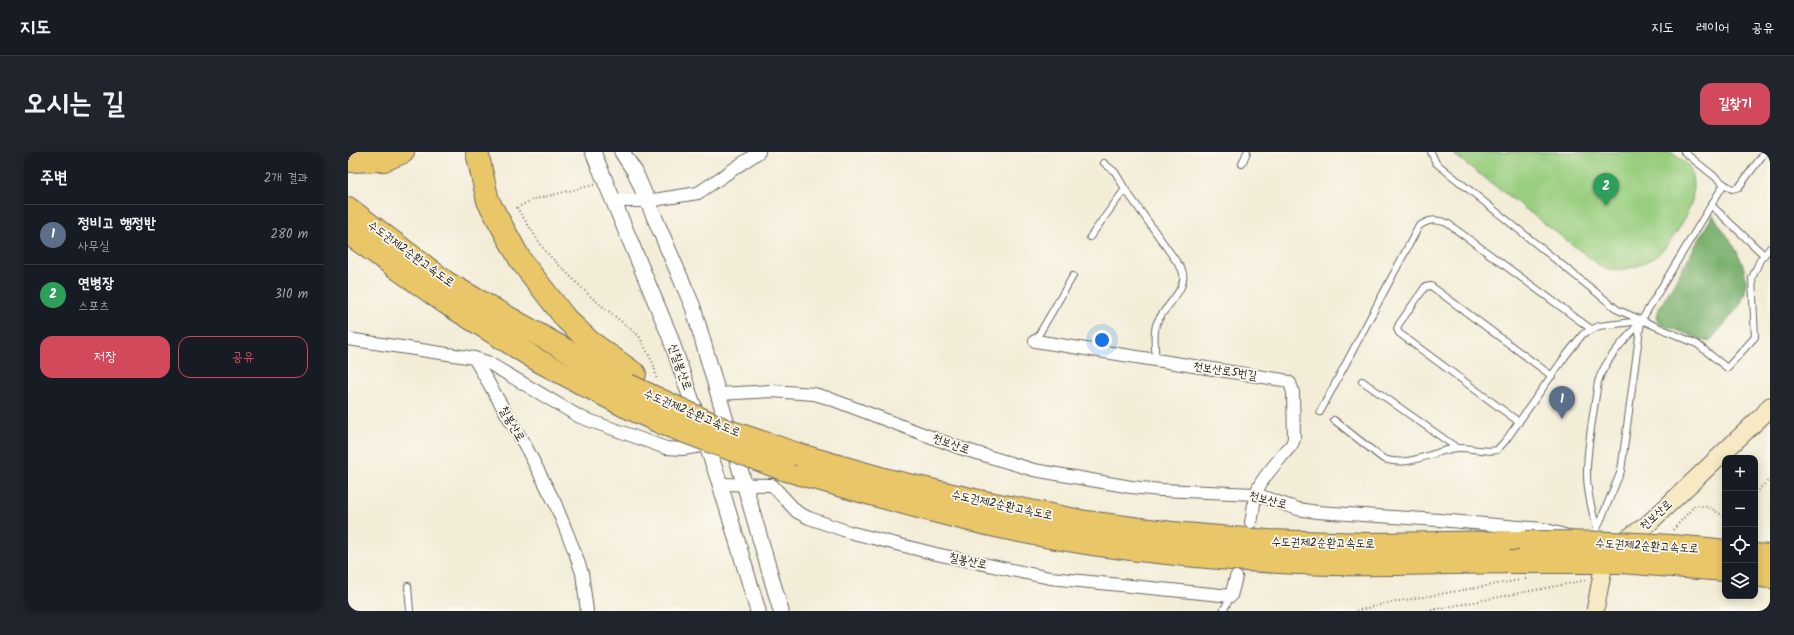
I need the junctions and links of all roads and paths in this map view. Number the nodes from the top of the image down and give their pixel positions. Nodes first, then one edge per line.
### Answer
1 (403, 152) edge
2 (477, 152) edge
3 (593, 152) edge
4 (622, 152) edge
5 (760, 152) edge
6 (1247, 152) edge
7 (1431, 152) edge
8 (1764, 152) edge
9 (1686, 153) edge
10 (1770, 157) edge
11 (348, 161) edge
12 (1104, 164) dead end
13 (1242, 164) dead end
14 (606, 183) junction
15 (1724, 184) junction
16 (1125, 189) junction
17 (614, 201) junction
18 (647, 201) junction
19 (1712, 205) junction
20 (348, 208) edge
21 (348, 233) edge
22 (1090, 237) dead end
23 (1770, 248) edge
24 (348, 250) edge
25 (1764, 255) junction
26 (1073, 276) dead end
27 (1641, 321) junction
28 (1591, 329) junction
29 (348, 339) edge
30 (1035, 341) joint
31 (474, 358) junction
32 (1156, 360) junction
33 (539, 361) junction
34 (1552, 376) junction
35 (631, 379) junction
36 (1362, 381) dead end
37 (658, 388) dead end
38 (718, 394) junction
39 (1770, 406) edge
40 (1320, 412) dead end
41 (1334, 420) dead end
42 (1519, 422) junction
43 (707, 446) junction
44 (1457, 448) junction
45 (1770, 479) edge
46 (720, 484) junction
47 (745, 484) junction
48 (1757, 491) edge
49 (1255, 494) junction
50 (1251, 522) dead end
51 (1597, 529) junction
52 (1722, 551) edge
53 (1606, 553) junction
54 (1758, 555) edge
55 (1770, 556) edge
56 (1722, 570) edge
57 (1758, 575) edge
58 (1236, 577) dead end
59 (1770, 577) edge
60 (1531, 578) dead end
61 (408, 586) dead end
62 (1231, 596) junction
63 (410, 611) edge
64 (587, 611) edge
65 (758, 611) edge
66 (781, 611) edge
67 (1223, 611) edge
68 (1356, 611) edge
69 (1595, 611) edge

1 - 11 highway
2 - 35 highway
3 - 14 street, 신칠봉산로
4 - 18 street
5 - 18 street
6 - 13 lane
7 - 27 lane
8 - 10 lane
8 - 15 lane
9 - 15 lane
12 - 16 lane
14 - 17 street, 신칠봉산로
14 - 37 path
15 - 19 lane
16 - 22 lane
16 - 32 lane
17 - 18 street
17 - 43 street, 신칠봉산로
18 - 38 street
19 - 25 lane
19 - 27 lane
20 - 35 highway, 수도권제2순환고속도로
21 - 33 highway, 수도권제2순환고속도로
23 - 25 lane
24 - 33 highway
25 - 27 lane
26 - 30 lane
27 - 28 lane
27 - 51 lane
27 - 51 lane
28 - 34 lane
28 - 40 lane
29 - 31 street
30 - 32 street, 천보산로5번길
31 - 43 street
31 - 64 street, 칠봉산로
32 - 49 street, 천보산로5번길
33 - 56 highway, 수도권제2순환고속도로, bridge
34 - 42 lane
34 - 42 lane
35 - 52 highway, 수도권제2순환고속도로, bridge
36 - 44 lane
38 - 47 street
38 - 49 street, 천보산로
39 - 53 main road, 천보산로
41 - 44 lane
42 - 44 lane
43 - 46 street, 신칠봉산로
45 - 48 path
46 - 47 street, 칠봉산로
46 - 65 street, 신칠봉산로
47 - 62 street, 칠봉산로
47 - 66 street
49 - 50 street
49 - 53 street, 천보산로
51 - 53 lane
53 - 69 main road, bridge
54 - 55 highway
57 - 59 highway
58 - 62 street
60 - 68 path
61 - 63 lane
62 - 67 lane

